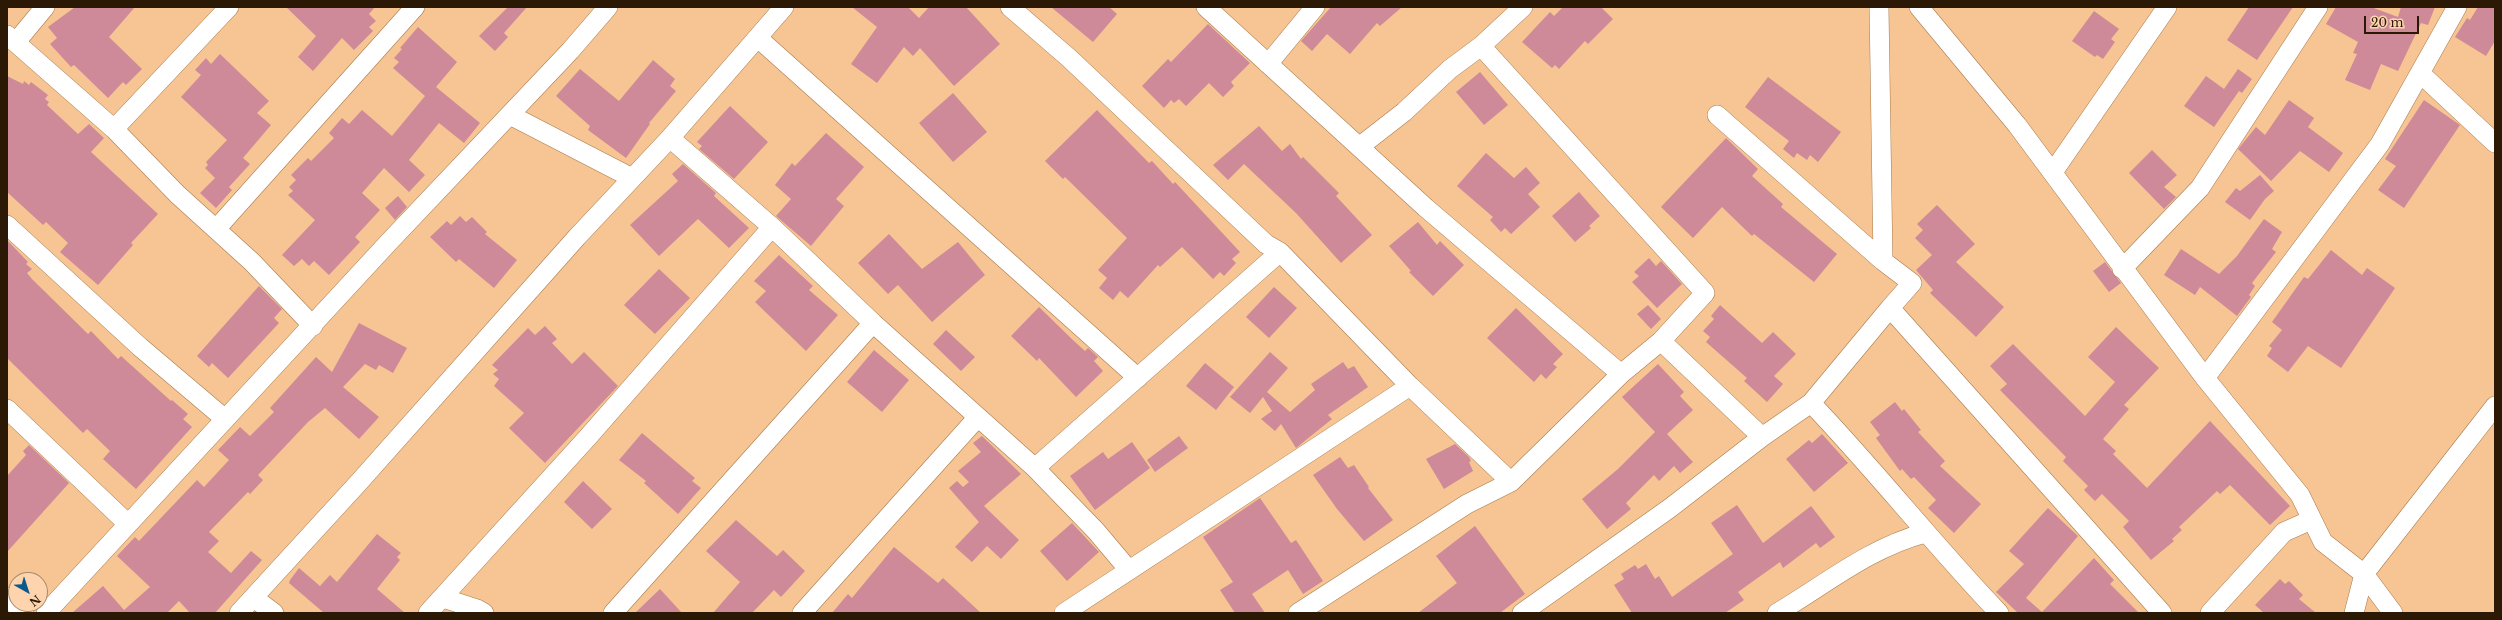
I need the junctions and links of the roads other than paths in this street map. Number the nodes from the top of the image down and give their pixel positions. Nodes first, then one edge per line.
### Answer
1 (46, 7) edge
2 (229, 7) edge
3 (415, 7) edge
4 (608, 7) edge
5 (784, 7) edge
6 (1010, 7) edge
7 (1206, 7) edge
8 (1315, 7) edge
9 (1523, 7) edge
10 (1879, 7) edge
11 (1919, 7) edge
12 (2167, 7) edge
13 (2318, 7) edge
14 (2457, 7) edge
15 (758, 38) junction
16 (11, 39) edge
17 (1481, 46) junction
18 (1268, 64) junction
19 (2420, 73) junction
20 (510, 114) junction
21 (1717, 114) dead end
22 (114, 129) junction
23 (670, 138) junction
24 (2495, 143) edge
25 (1359, 147) junction
26 (2053, 172) junction
27 (632, 178) junction
28 (7, 225) edge
29 (217, 228) junction
30 (772, 228) junction
31 (1280, 252) junction
32 (1883, 261) junction
33 (2122, 269) junction
34 (1890, 308) junction
35 (873, 323) junction
36 (313, 326) junction
37 (1660, 341) junction
38 (1621, 374) junction
39 (1138, 378) junction
40 (2205, 378) junction
41 (1410, 386) junction
42 (1811, 403) junction
43 (2495, 406) edge
44 (7, 409) edge
45 (978, 417) junction
46 (225, 419) junction
47 (1762, 437) junction
48 (1035, 468) junction
49 (1511, 482) junction
50 (2311, 520) junction
51 (128, 524) junction
52 (1925, 533) junction
53 (1128, 569) junction
54 (2364, 574) junction
55 (7, 597) edge
56 (254, 598) junction
57 (443, 598) junction
58 (24, 613) edge
59 (46, 613) edge
60 (239, 613) edge
61 (274, 613) edge
62 (428, 613) edge
63 (484, 613) edge
64 (613, 613) edge
65 (802, 613) edge
66 (1064, 613) edge
67 (1298, 613) edge
68 (1522, 613) edge
69 (1777, 613) edge
70 (1999, 613) edge
71 (2162, 613) edge
72 (2210, 613) edge
73 (2354, 613) edge
74 (2393, 613) edge

1 - 16 street
2 - 22 street
3 - 29 street
4 - 20 street
5 - 15 street
6 - 31 street
7 - 18 street
8 - 18 street
9 - 17 street
10 - 32 street
11 - 26 street
12 - 26 street
13 - 33 street
14 - 19 street
15 - 23 street
15 - 39 street
16 - 22 street
17 - 25 street
17 - 37 street
18 - 25 street
19 - 24 street
19 - 40 street
20 - 27 street
20 - 36 street
21 - 32 street
22 - 29 street
23 - 27 street
23 - 30 street
25 - 38 street
26 - 33 street
27 - 56 street
28 - 46 street
29 - 36 street
30 - 35 street
30 - 57 street
31 - 39 street
31 - 41 street
32 - 34 street
33 - 40 street
34 - 42 street
34 - 71 street
35 - 45 street
35 - 64 street
36 - 46 street
37 - 38 street
37 - 47 street
38 - 49 street
39 - 48 street
40 - 50 street
41 - 49 street
41 - 53 street
42 - 47 street
42 - 52 street
43 - 54 street
44 - 51 street
45 - 48 street
45 - 65 street
46 - 51 street
47 - 68 street
48 - 53 street
49 - 67 street
50 - 54 street
50 - 72 street
51 - 59 street
52 - 69 street
52 - 70 street
53 - 66 street
54 - 73 street
54 - 74 street
55 - 58 street
56 - 60 street
56 - 61 street
57 - 62 street
57 - 63 street

